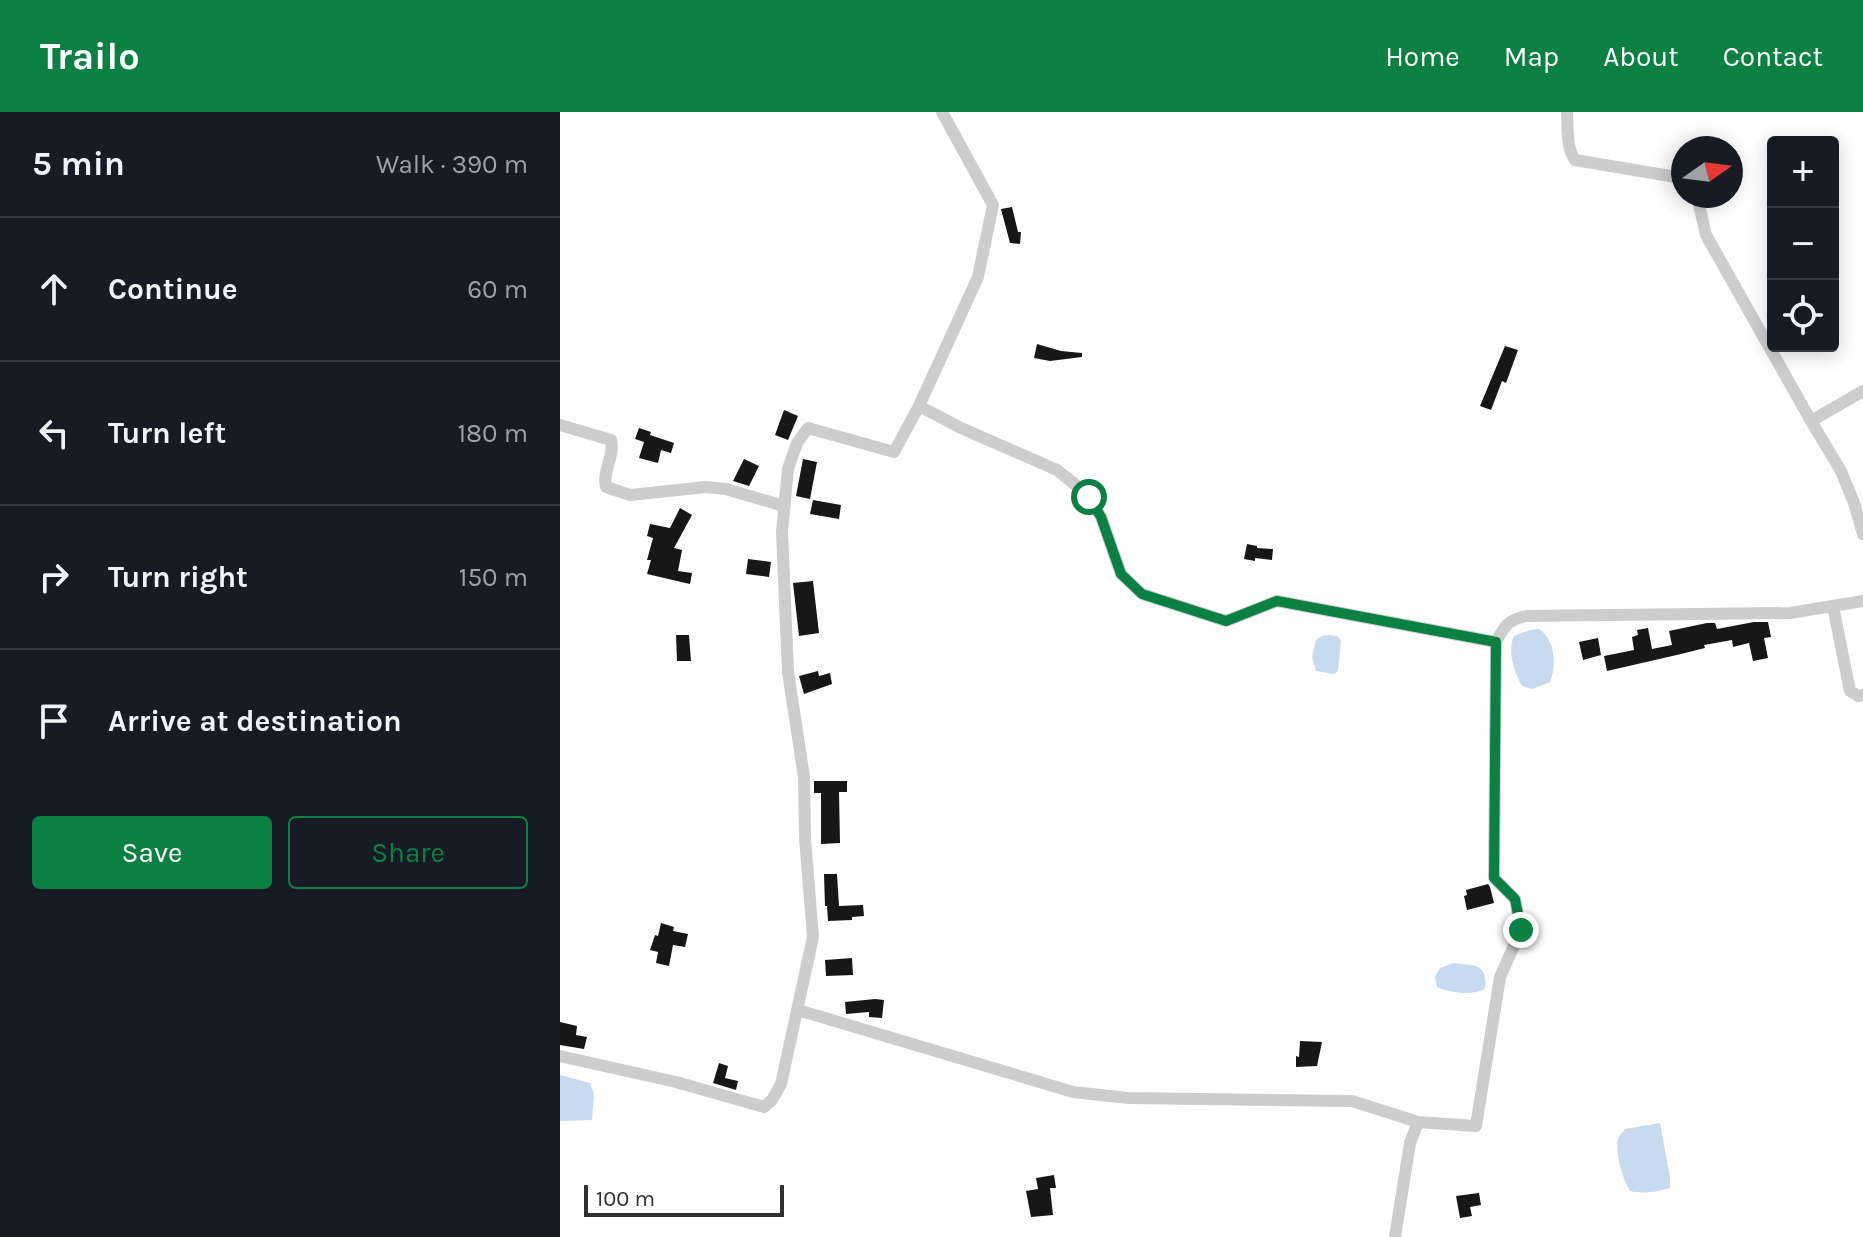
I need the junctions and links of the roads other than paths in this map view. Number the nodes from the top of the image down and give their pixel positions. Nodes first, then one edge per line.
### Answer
1 (942, 112) edge
2 (1567, 112) edge
3 (1671, 176) edge
4 (1700, 208) edge
5 (1863, 391) edge
6 (919, 406) junction
7 (1811, 421) junction
8 (560, 425) edge
9 (784, 506) junction
10 (1863, 534) edge
11 (1863, 601) edge
12 (1833, 606) junction
13 (1496, 642) junction
14 (1863, 695) edge
15 (798, 1010) junction
16 (560, 1056) edge
17 (1418, 1122) junction
18 (1395, 1237) edge

1 - 6 street
2 - 3 street
4 - 7 street
5 - 7 street
6 - 9 street
6 - 13 street
7 - 10 street
8 - 9 street
9 - 15 street
11 - 12 street
12 - 13 street
12 - 14 street
13 - 17 street
15 - 16 street
15 - 17 street
17 - 18 street

